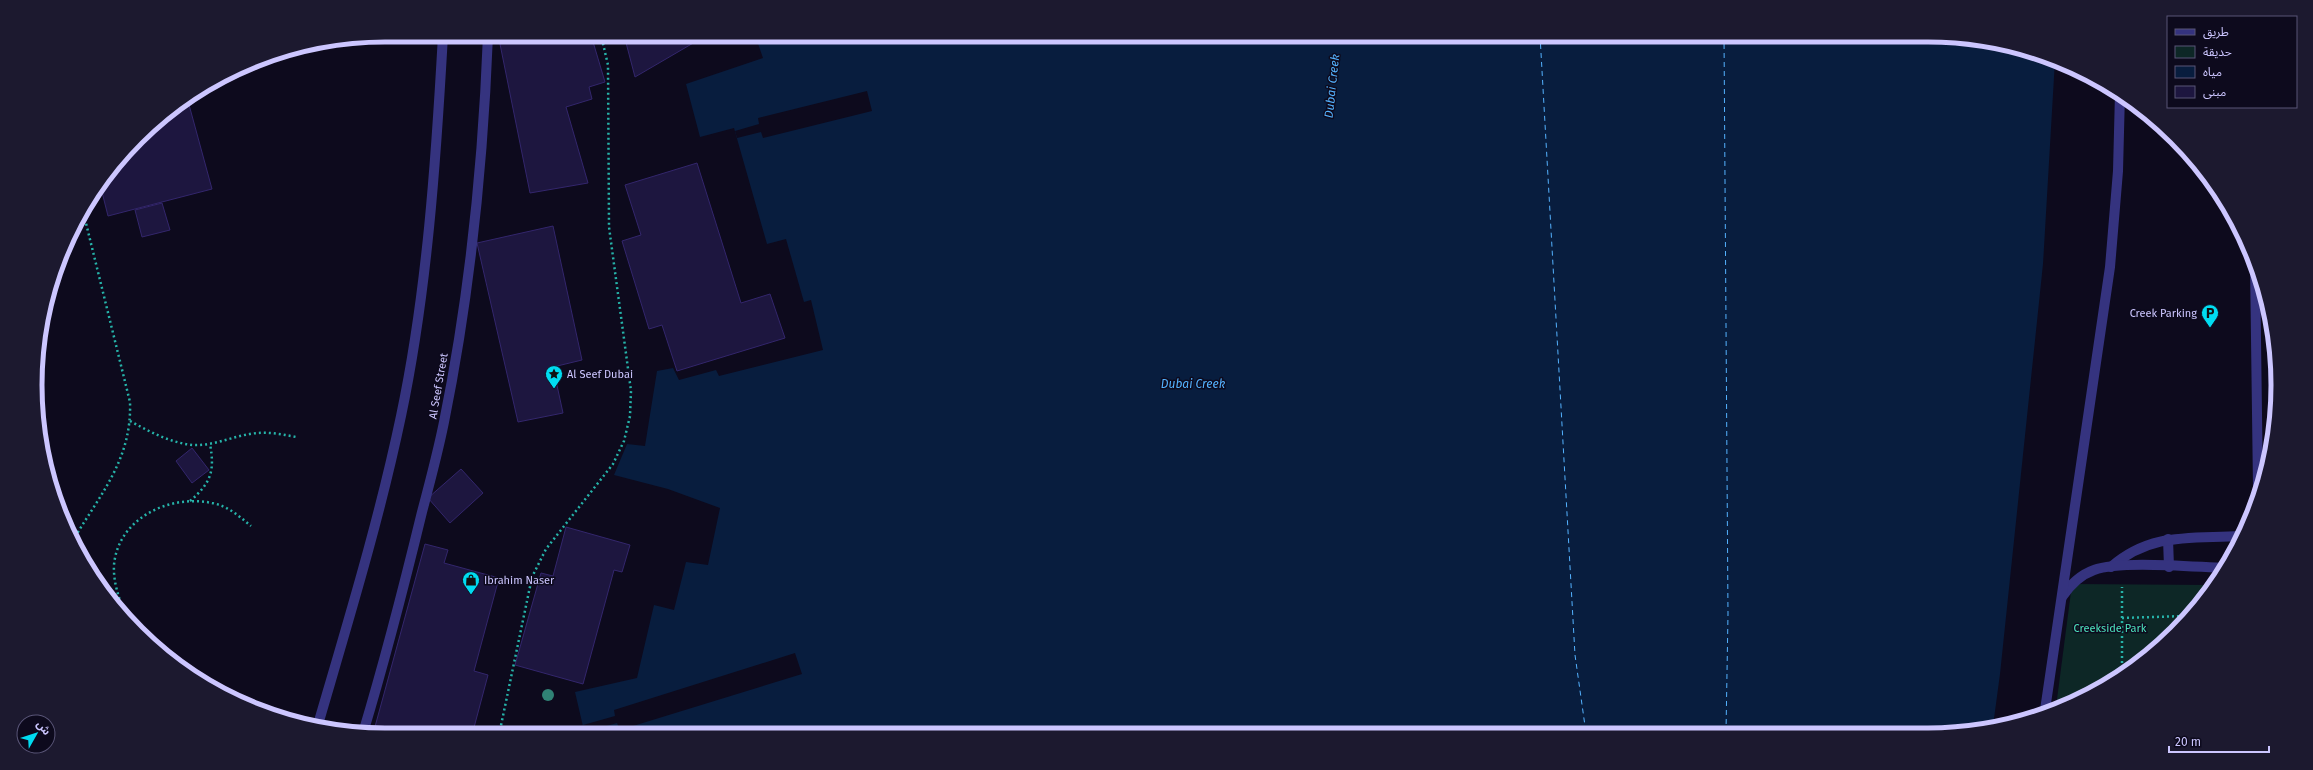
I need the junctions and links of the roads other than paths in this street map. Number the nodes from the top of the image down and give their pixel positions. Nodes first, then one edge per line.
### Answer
1 (442, 42) edge
2 (488, 42) edge
3 (2120, 100) edge
4 (2255, 283) edge
5 (2258, 478) edge
6 (2236, 536) edge
7 (2168, 539) junction
8 (2111, 567) junction
9 (2169, 567) junction
10 (2218, 568) edge
11 (2060, 600) junction
12 (2045, 707) edge
13 (319, 721) edge
14 (366, 727) edge

1 - 13 street
2 - 14 street, Al Seef Street
3 - 11 street
4 - 5 street
6 - 7 street
7 - 8 street
7 - 9 street
8 - 9 street
8 - 11 street
9 - 10 street
11 - 12 street

